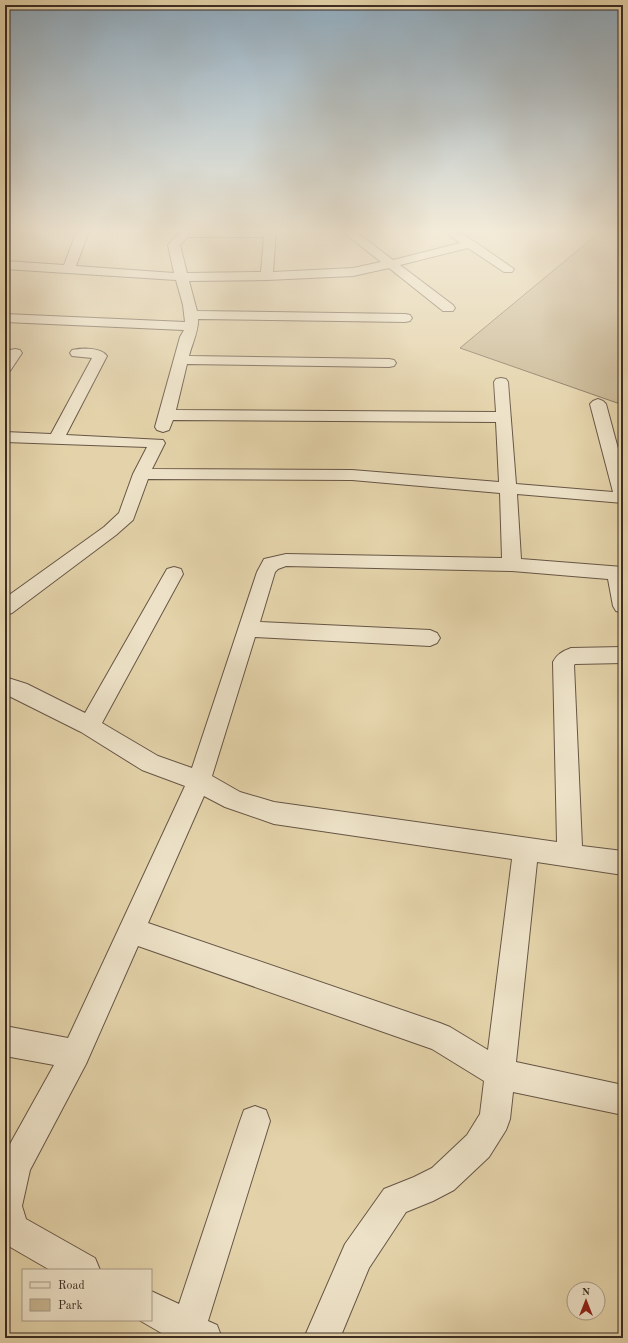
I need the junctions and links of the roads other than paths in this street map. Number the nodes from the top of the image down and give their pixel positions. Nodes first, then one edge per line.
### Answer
1 (185, 294) edge
2 (429, 294) edge
3 (448, 308) dead end
4 (5, 318) edge
5 (405, 318) dead end
6 (191, 321) junction
7 (15, 353) dead end
8 (77, 353) dead end
9 (181, 360) junction
10 (389, 363) dead end
11 (5, 368) edge
12 (501, 382) dead end
13 (598, 404) dead end
14 (167, 415) junction
15 (504, 418) junction
16 (5, 437) edge
17 (56, 439) junction
18 (157, 443) junction
19 (141, 474) junction
20 (507, 489) junction
21 (623, 498) edge
22 (512, 566) junction
23 (174, 574) dead end
24 (620, 574) edge
25 (13, 595) edge
26 (623, 606) edge
27 (5, 608) edge
28 (248, 629) junction
29 (430, 638) dead end
30 (623, 655) edge
31 (5, 685) edge
32 (89, 726) junction
33 (199, 781) junction
34 (526, 850) junction
35 (570, 856) junction
36 (623, 863) edge
37 (131, 930) junction
38 (5, 1041) edge
39 (76, 1054) junction
40 (501, 1074) junction
41 (623, 1100) edge
42 (255, 1120) dead end
43 (81, 1269) edge
44 (152, 1309) edge
45 (196, 1334) edge
46 (322, 1338) edge

1 - 6 street
2 - 3 street
4 - 6 street
5 - 6 street
6 - 9 street
7 - 11 street
8 - 17 street
9 - 10 street
9 - 14 street
12 - 15 street
13 - 21 street
14 - 15 street
14 - 18 street
15 - 20 street
16 - 17 street
17 - 18 street
18 - 19 street
19 - 20 street
19 - 25 street
20 - 21 street
20 - 22 street
22 - 24 street
22 - 28 street
23 - 32 street
24 - 26 street
25 - 27 street
28 - 29 street
28 - 33 street
30 - 35 street
31 - 32 street
32 - 33 street
33 - 34 street
33 - 37 street
34 - 35 street
34 - 40 street
35 - 36 street
37 - 39 street
37 - 40 street
38 - 39 street
39 - 43 street
40 - 41 street
40 - 46 street
42 - 45 street
44 - 45 street

